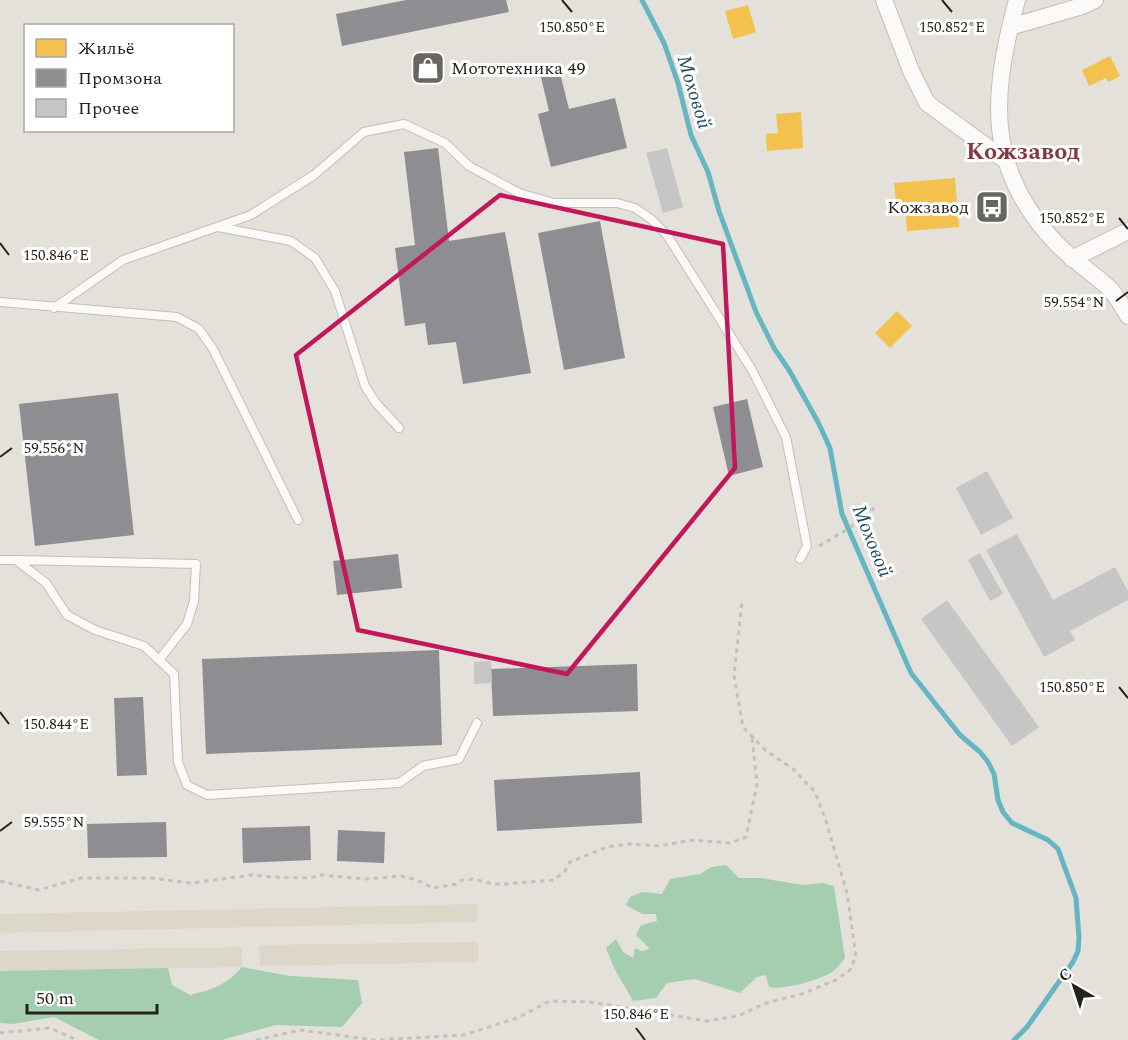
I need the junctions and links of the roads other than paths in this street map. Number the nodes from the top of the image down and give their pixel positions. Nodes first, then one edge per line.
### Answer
1 (884, 0) edge
2 (1017, 0) edge
3 (1095, 0) edge
4 (1010, 27) junction
5 (1005, 160) junction
6 (217, 227) junction
7 (1128, 231) edge
8 (1072, 259) junction
9 (0, 302) edge
10 (54, 308) junction
11 (1128, 316) edge
12 (399, 428) dead end
13 (298, 520) dead end
14 (800, 559) road end
15 (0, 560) edge
16 (16, 560) junction
17 (159, 660) junction
18 (477, 723) dead end

1 - 5 street
2 - 4 street
3 - 4 street
4 - 5 street
5 - 8 street
6 - 10 lane
6 - 12 lane
6 - 14 lane
7 - 8 street
8 - 11 street
9 - 10 lane
10 - 13 lane
15 - 16 lane
16 - 17 lane
16 - 17 lane
17 - 18 lane

